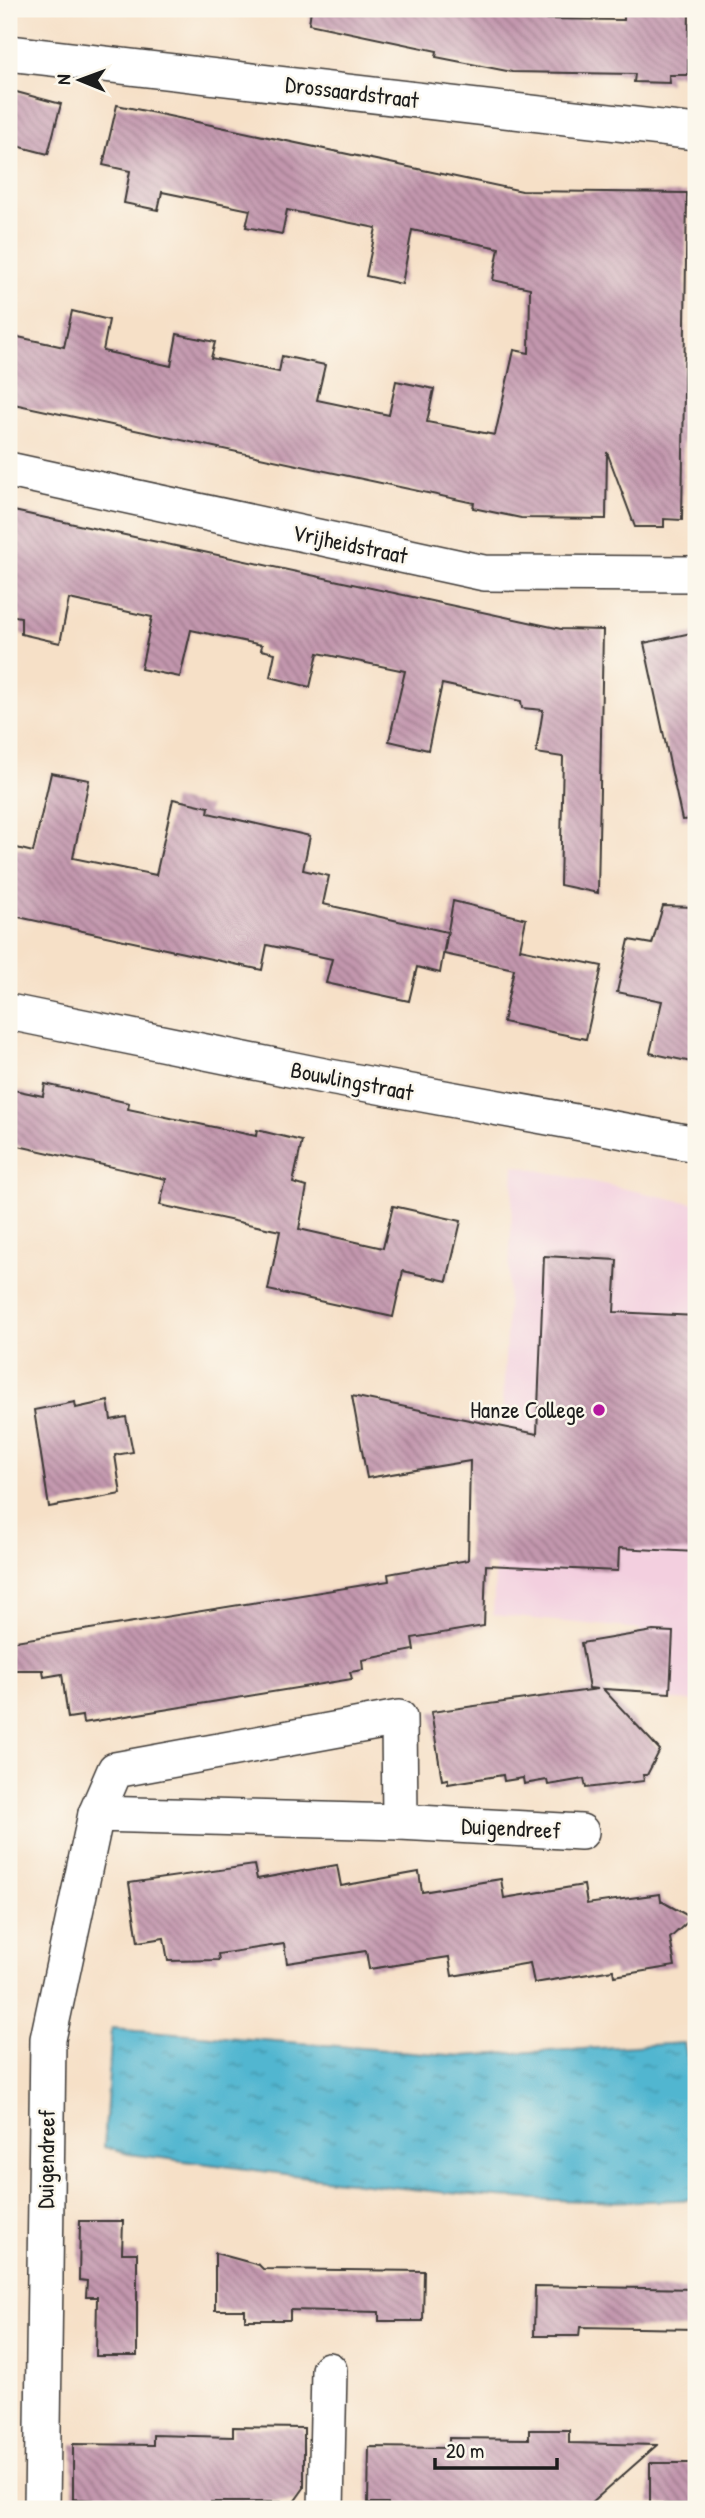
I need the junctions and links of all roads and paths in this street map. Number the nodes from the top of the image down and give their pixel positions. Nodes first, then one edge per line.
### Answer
1 (9, 53) edge
2 (696, 132) edge
3 (9, 470) edge
4 (696, 574) edge
5 (9, 1012) edge
6 (696, 1144) edge
7 (96, 1814) junction
8 (400, 1822) junction
9 (581, 1832) dead end
10 (328, 2370) dead end
11 (42, 2509) edge
12 (326, 2509) edge

1 - 2 street, Drossaardstraat
3 - 4 street, Vrijheidstraat
5 - 6 street, Bouwlingstraat
7 - 8 street, Duigendreef
7 - 8 street, Duigendreef
7 - 11 street, Duigendreef
8 - 9 street, Duigendreef
10 - 12 street

